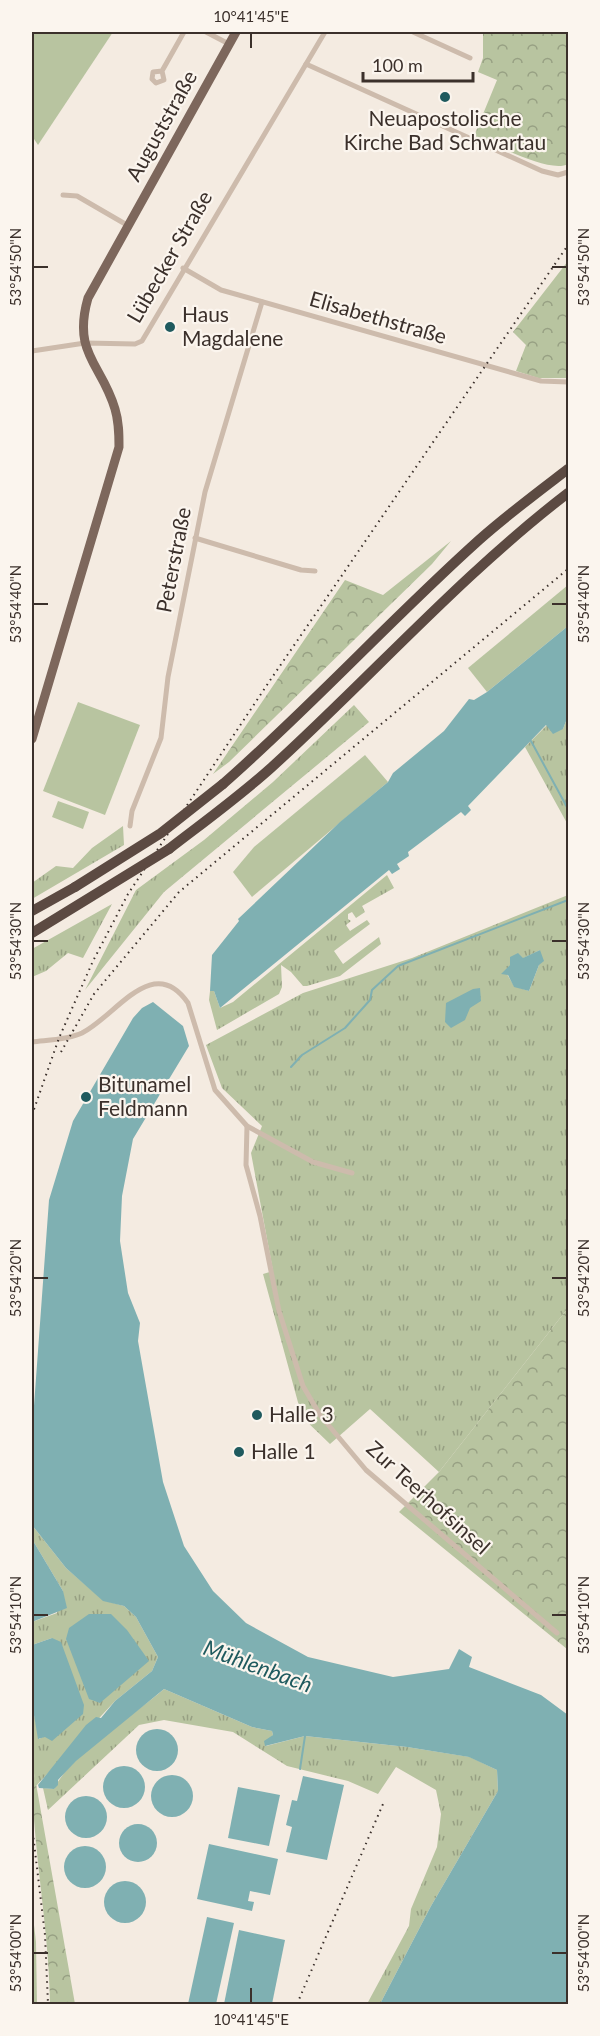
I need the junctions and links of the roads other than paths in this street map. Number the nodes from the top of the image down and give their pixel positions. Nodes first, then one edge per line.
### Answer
1 (184, 32) edge
2 (206, 32) edge
3 (236, 32) edge
4 (325, 32) edge
5 (413, 32) edge
6 (229, 44) junction
7 (470, 58) dead end
8 (306, 64) junction
9 (162, 71) dead end
10 (567, 173) edge
11 (63, 195) dead end
12 (127, 225) junction
13 (183, 268) junction
14 (262, 302) junction
15 (85, 343) junction
16 (32, 351) edge
17 (568, 382) edge
18 (568, 469) edge
19 (568, 493) edge
20 (195, 538) junction
21 (315, 571) dead end
22 (32, 739) edge
23 (130, 826) dead end
24 (32, 911) edge
25 (32, 933) edge
26 (32, 1042) edge
27 (248, 1126) junction
28 (352, 1173) dead end
29 (557, 1633) dead end

1 - 9 street, Auguststraße
2 - 6 street
3 - 6 main road, Auguststraße
4 - 8 street, Lübecker Straße
5 - 7 street
6 - 12 main road, Auguststraße
8 - 10 street
8 - 13 street, Lübecker Straße
11 - 12 street
12 - 15 main road, Auguststraße
13 - 14 street, Elisabethstraße
13 - 15 street, Lübecker Straße
14 - 17 street, Elisabethstraße
14 - 20 street, Peterstraße
15 - 16 street
15 - 22 main road
18 - 24 highway, bridge
19 - 25 highway, bridge
20 - 21 street
20 - 23 street, Peterstraße
26 - 27 street
27 - 28 street
27 - 29 street, Zur Teerhofsinsel

